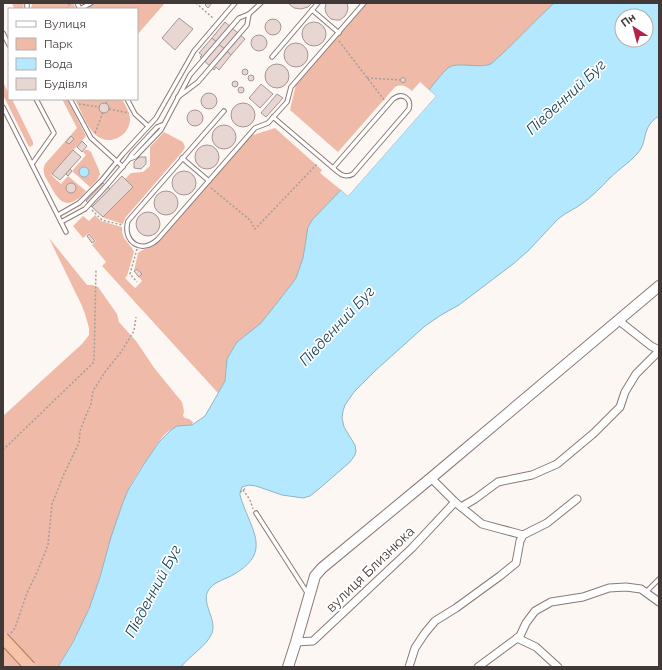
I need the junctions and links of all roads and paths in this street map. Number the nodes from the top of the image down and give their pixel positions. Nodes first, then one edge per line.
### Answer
1 (91, 3) edge
2 (196, 3) edge
3 (235, 3) edge
4 (261, 3) edge
5 (318, 3) edge
6 (364, 3) edge
7 (82, 8) edge
8 (312, 10) junction
9 (250, 14) junction
10 (218, 23) junction
11 (339, 32) junction
12 (3, 34) edge
13 (335, 36) junction
14 (8, 43) edge
15 (272, 57) dead end
16 (367, 78) junction
17 (400, 80) dead end
18 (177, 98) junction
19 (37, 100) edge
20 (108, 100) edge
21 (128, 100) edge
22 (71, 101) edge
23 (106, 104) dead end
24 (388, 105) junction
25 (3, 107) edge
26 (100, 107) dead end
27 (109, 109) dead end
28 (224, 111) dead end
29 (103, 112) dead end
30 (135, 114) junction
31 (274, 117) junction
32 (148, 126) junction
33 (92, 140) junction
34 (182, 158) junction
35 (322, 158) junction
36 (117, 162) junction
37 (32, 164) junction
38 (123, 167) junction
39 (333, 168) junction
40 (207, 183) junction
41 (88, 206) junction
42 (58, 216) junction
43 (61, 222) junction
44 (126, 226) junction
45 (66, 232) dead end
46 (138, 245) junction
47 (96, 270) dead end
48 (137, 282) dead end
49 (659, 286) edge
50 (136, 317) dead end
51 (618, 320) junction
52 (659, 350) edge
53 (3, 450) edge
54 (431, 478) junction
55 (246, 488) dead end
56 (243, 490) junction
57 (240, 492) dead end
58 (577, 499) dead end
59 (458, 504) junction
60 (256, 513) joint
61 (522, 535) junction
62 (659, 579) edge
63 (646, 592) junction
64 (310, 596) junction
65 (659, 602) edge
66 (6, 637) edge
67 (517, 638) junction
68 (296, 642) junction
69 (30, 667) edge
70 (288, 667) edge
71 (409, 667) edge
72 (478, 667) edge
73 (558, 667) edge

1 - 7 lane
2 - 10 path
3 - 10 lane
4 - 9 lane
5 - 8 lane
6 - 11 lane
8 - 11 lane
8 - 15 lane
9 - 18 lane
9 - 18 lane
10 - 32 lane
11 - 13 lane
12 - 14 lane
13 - 16 path
13 - 31 lane
16 - 17 path
16 - 24 path
18 - 38 lane
19 - 37 lane
20 - 23 path
21 - 30 lane
22 - 26 path
22 - 33 lane
24 - 39 lane
24 - 39 lane
25 - 37 lane
27 - 30 path
28 - 34 lane
29 - 33 path
30 - 32 lane
31 - 35 lane
31 - 40 lane
32 - 36 lane
33 - 36 lane
34 - 40 lane
34 - 44 lane
35 - 39 lane
35 - 40 path
36 - 38 lane
36 - 42 lane
37 - 42 lane
38 - 41 lane
40 - 46 lane
41 - 43 lane
41 - 44 path
42 - 43 lane
43 - 45 lane
44 - 46 lane
46 - 48 path
47 - 53 path
49 - 51 street
50 - 66 path
51 - 52 street
51 - 54 street
52 - 59 street, вулиця Близнюка
54 - 59 street
54 - 64 street
55 - 56 path
56 - 57 path
56 - 60 path
58 - 61 street
59 - 61 street
59 - 68 street, вулиця Близнюка
60 - 64 lane
61 - 71 street
62 - 63 lane
63 - 65 street
63 - 67 street
64 - 68 street
66 - 69 main road, bridge
67 - 72 street
67 - 73 street
68 - 70 street

